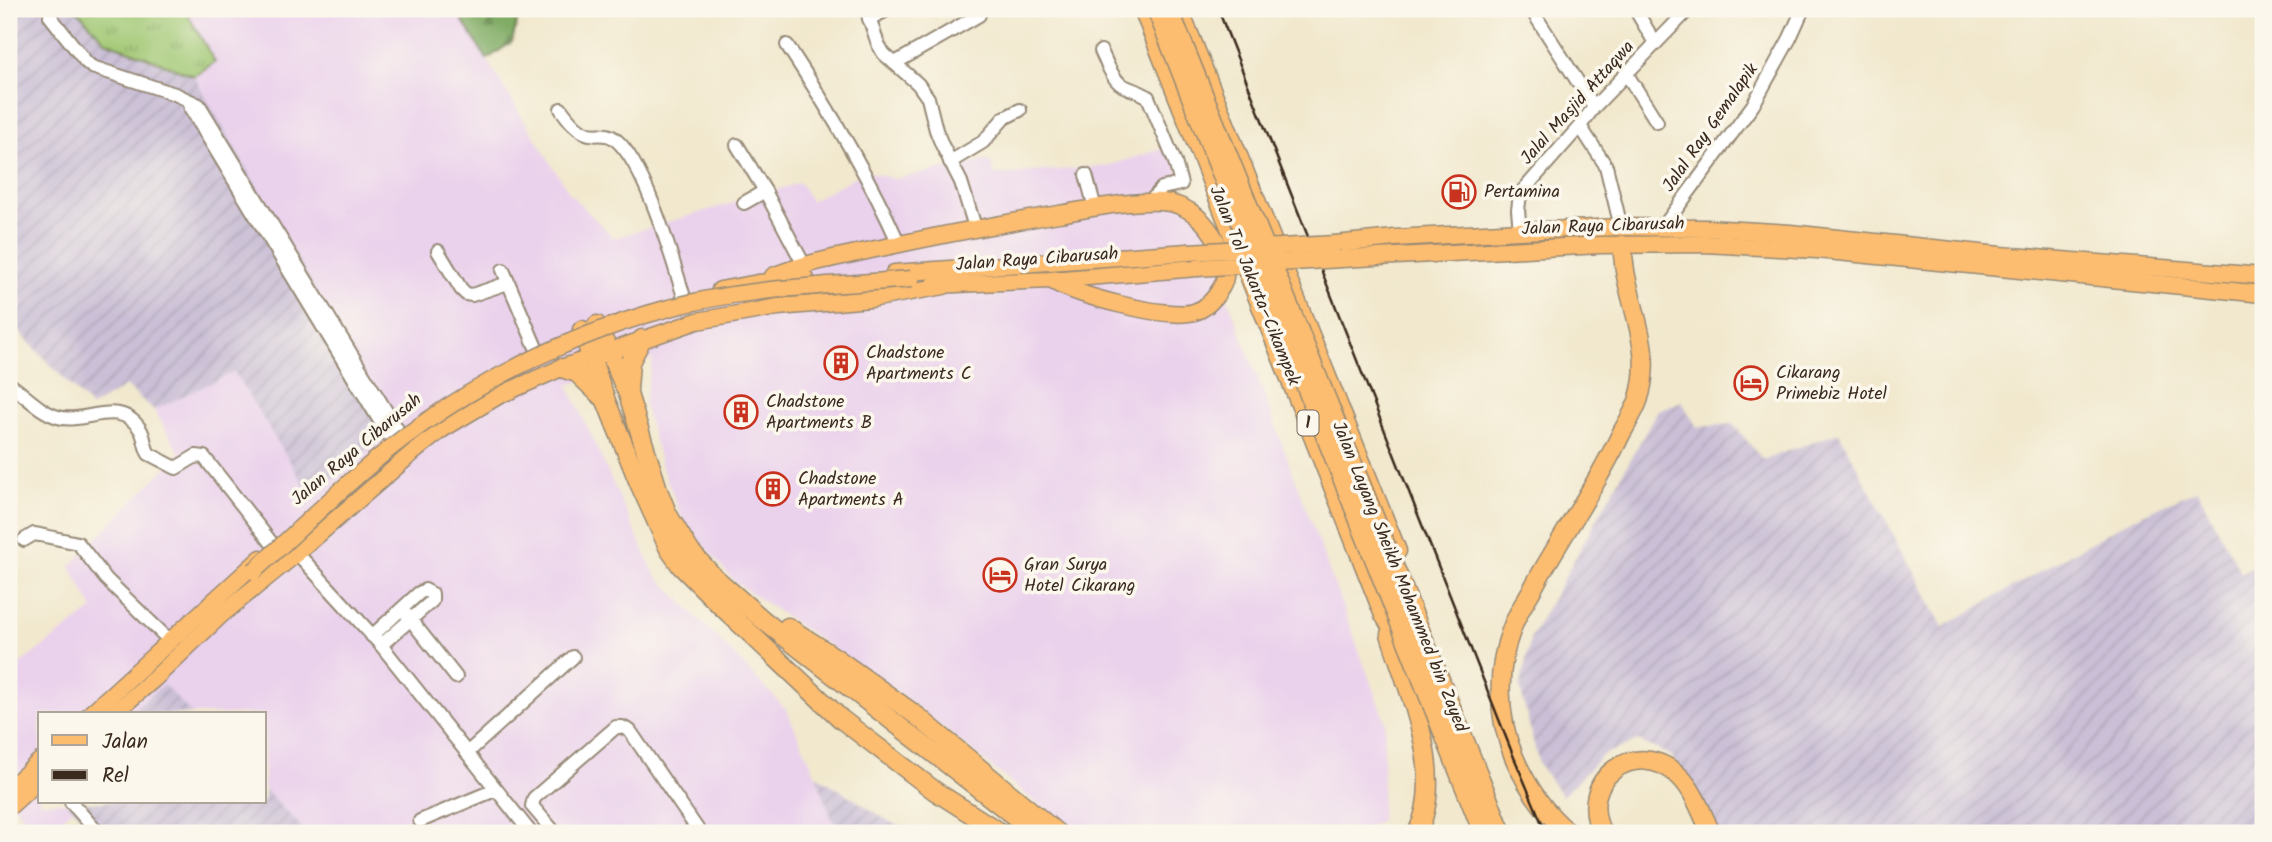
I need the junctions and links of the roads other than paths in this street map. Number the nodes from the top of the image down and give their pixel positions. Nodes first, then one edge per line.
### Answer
1 (889, 9) edge
2 (1143, 9) edge
3 (1156, 9) edge
4 (1169, 9) edge
5 (1179, 9) edge
6 (1531, 9) edge
7 (1635, 9) edge
8 (1689, 9) edge
9 (1803, 9) edge
10 (867, 14) edge
11 (979, 15) dead end
12 (50, 16) dead end
13 (1655, 43) junction
14 (787, 45) dead end
15 (1101, 51) dead end
16 (895, 63) junction
17 (1626, 74) junction
18 (1594, 107) junction
19 (561, 109) dead end
20 (1020, 110) dead end
21 (1657, 122) dead end
22 (1580, 127) junction
23 (737, 145) dead end
24 (950, 162) junction
25 (1086, 175) dead end
26 (765, 191) junction
27 (744, 203) dead end
28 (1149, 203) junction
29 (1095, 208) junction
30 (1663, 227) junction
31 (975, 228) junction
32 (1520, 231) junction
33 (1622, 236) junction
34 (899, 244) junction
35 (1665, 244) junction
36 (438, 251) dead end
37 (1338, 251) junction
38 (804, 265) junction
39 (946, 269) junction
40 (503, 270) dead end
41 (2263, 276) edge
42 (1051, 280) junction
43 (911, 282) junction
44 (508, 283) junction
45 (758, 283) junction
46 (944, 286) junction
47 (2263, 294) edge
48 (684, 297) junction
49 (620, 316) junction
50 (583, 330) junction
51 (635, 341) junction
52 (537, 350) junction
53 (593, 356) junction
54 (561, 368) junction
55 (9, 384) edge
56 (628, 394) junction
57 (606, 401) junction
58 (396, 437) junction
59 (24, 540) dead end
60 (274, 546) junction
61 (297, 553) junction
62 (256, 573) junction
63 (748, 606) junction
64 (220, 615) junction
65 (1384, 615) junction
66 (184, 627) junction
67 (169, 640) junction
68 (377, 641) junction
69 (573, 657) dead end
70 (456, 677) dead end
71 (92, 712) edge
72 (115, 712) edge
73 (467, 753) junction
74 (38, 763) edge
75 (38, 781) edge
76 (9, 789) edge
77 (495, 790) junction
78 (73, 804) edge
79 (9, 807) edge
80 (420, 821) dead end
81 (98, 833) edge
82 (530, 833) edge
83 (555, 833) edge
84 (700, 833) edge
85 (1001, 833) edge
86 (1036, 833) edge
87 (1057, 833) edge
88 (1417, 833) edge
89 (1481, 833) edge
90 (1502, 833) edge
91 (1511, 833) edge
92 (1569, 833) edge
93 (1602, 833) edge
94 (1711, 833) edge

1 - 10 street
2 - 65 highway, Jalan Tol Jakarta–Cikampek / 1
3 - 89 highway, Jalan Layang Sheikh Mohammed bin Zayed / 1, bridge
4 - 90 highway, Jalan Layang Sheikh Mohammed bin Zayed / 1, bridge
5 - 91 highway, Jalan Tol Jakarta–Cikampek / 1
6 - 18 street
7 - 13 street
8 - 13 street, Jalal Masjid Attaqwa
9 - 30 street, Jalal Ray Gemalapik
10 - 16 street
11 - 16 street
12 - 58 street
13 - 17 street, Jalal Masjid Attaqwa
14 - 34 street
15 - 28 street
16 - 24 street
17 - 18 street, Jalal Masjid Attaqwa
17 - 21 street
18 - 22 street, Jalal Masjid Attaqwa
19 - 48 street
20 - 24 street
22 - 32 street, Jalal Masjid Attaqwa
22 - 33 street
23 - 26 street
24 - 31 street
25 - 29 street
26 - 27 street
26 - 38 street
28 - 29 main road
28 - 42 main road
29 - 31 main road
30 - 33 main road, Jalan Raya Cibarusah
30 - 35 main road
30 - 41 main road, Jalan Raya Cibarusah
31 - 34 main road
32 - 33 main road, Jalan Raya Cibarusah
32 - 37 main road, Jalan Raya Cibarusah
33 - 35 main road, Jalan Raya Cibarusah
33 - 37 main road, Jalan Raya Cibarusah
33 - 92 highway
34 - 38 main road
35 - 47 main road, Jalan Raya Cibarusah
36 - 44 street
37 - 39 main road, Jalan Raya Cibarusah, bridge
37 - 42 main road, Jalan Raya Cibarusah, bridge
38 - 45 main road
39 - 43 main road, Jalan Raya Cibarusah
39 - 45 main road, Jalan Raya Cibarusah
40 - 44 street
42 - 46 main road, Jalan Raya Cibarusah
43 - 46 main road, Jalan Raya Cibarusah
43 - 62 main road, Jalan Raya Cibarusah, bridge
44 - 52 street
45 - 48 main road, Jalan Raya Cibarusah
46 - 51 main road, Jalan Raya Cibarusah
48 - 49 main road, Jalan Raya Cibarusah
49 - 50 main road, Jalan Raya Cibarusah
49 - 51 main road
50 - 52 main road, Jalan Raya Cibarusah
50 - 53 highway
51 - 53 main road, Jalan Raya Cibarusah
51 - 56 highway
52 - 58 main road, Jalan Raya Cibarusah
53 - 54 main road, Jalan Raya Cibarusah
53 - 56 highway
53 - 57 highway
54 - 57 highway
54 - 61 main road, Jalan Raya Cibarusah
55 - 60 street
56 - 63 highway
57 - 85 highway
58 - 60 main road, Jalan Raya Cibarusah
59 - 67 street
60 - 66 main road, Jalan Raya Cibarusah
61 - 64 main road, Jalan Raya Cibarusah
61 - 68 street
62 - 64 main road, Jalan Raya Cibarusah
62 - 66 main road, Jalan Raya Cibarusah
63 - 86 highway
63 - 87 highway
64 - 72 main road, Jalan Raya Cibarusah
65 - 88 highway
65 - 89 highway, Jalan Tol Jakarta–Cikampek / 1
66 - 67 main road, Jalan Raya Cibarusah
67 - 71 main road, Jalan Raya Cibarusah
68 - 70 street
68 - 73 street
69 - 73 street
73 - 77 street
74 - 76 main road
75 - 79 main road
77 - 80 street
77 - 82 street
78 - 81 street
83 - 84 street
93 - 94 highway

